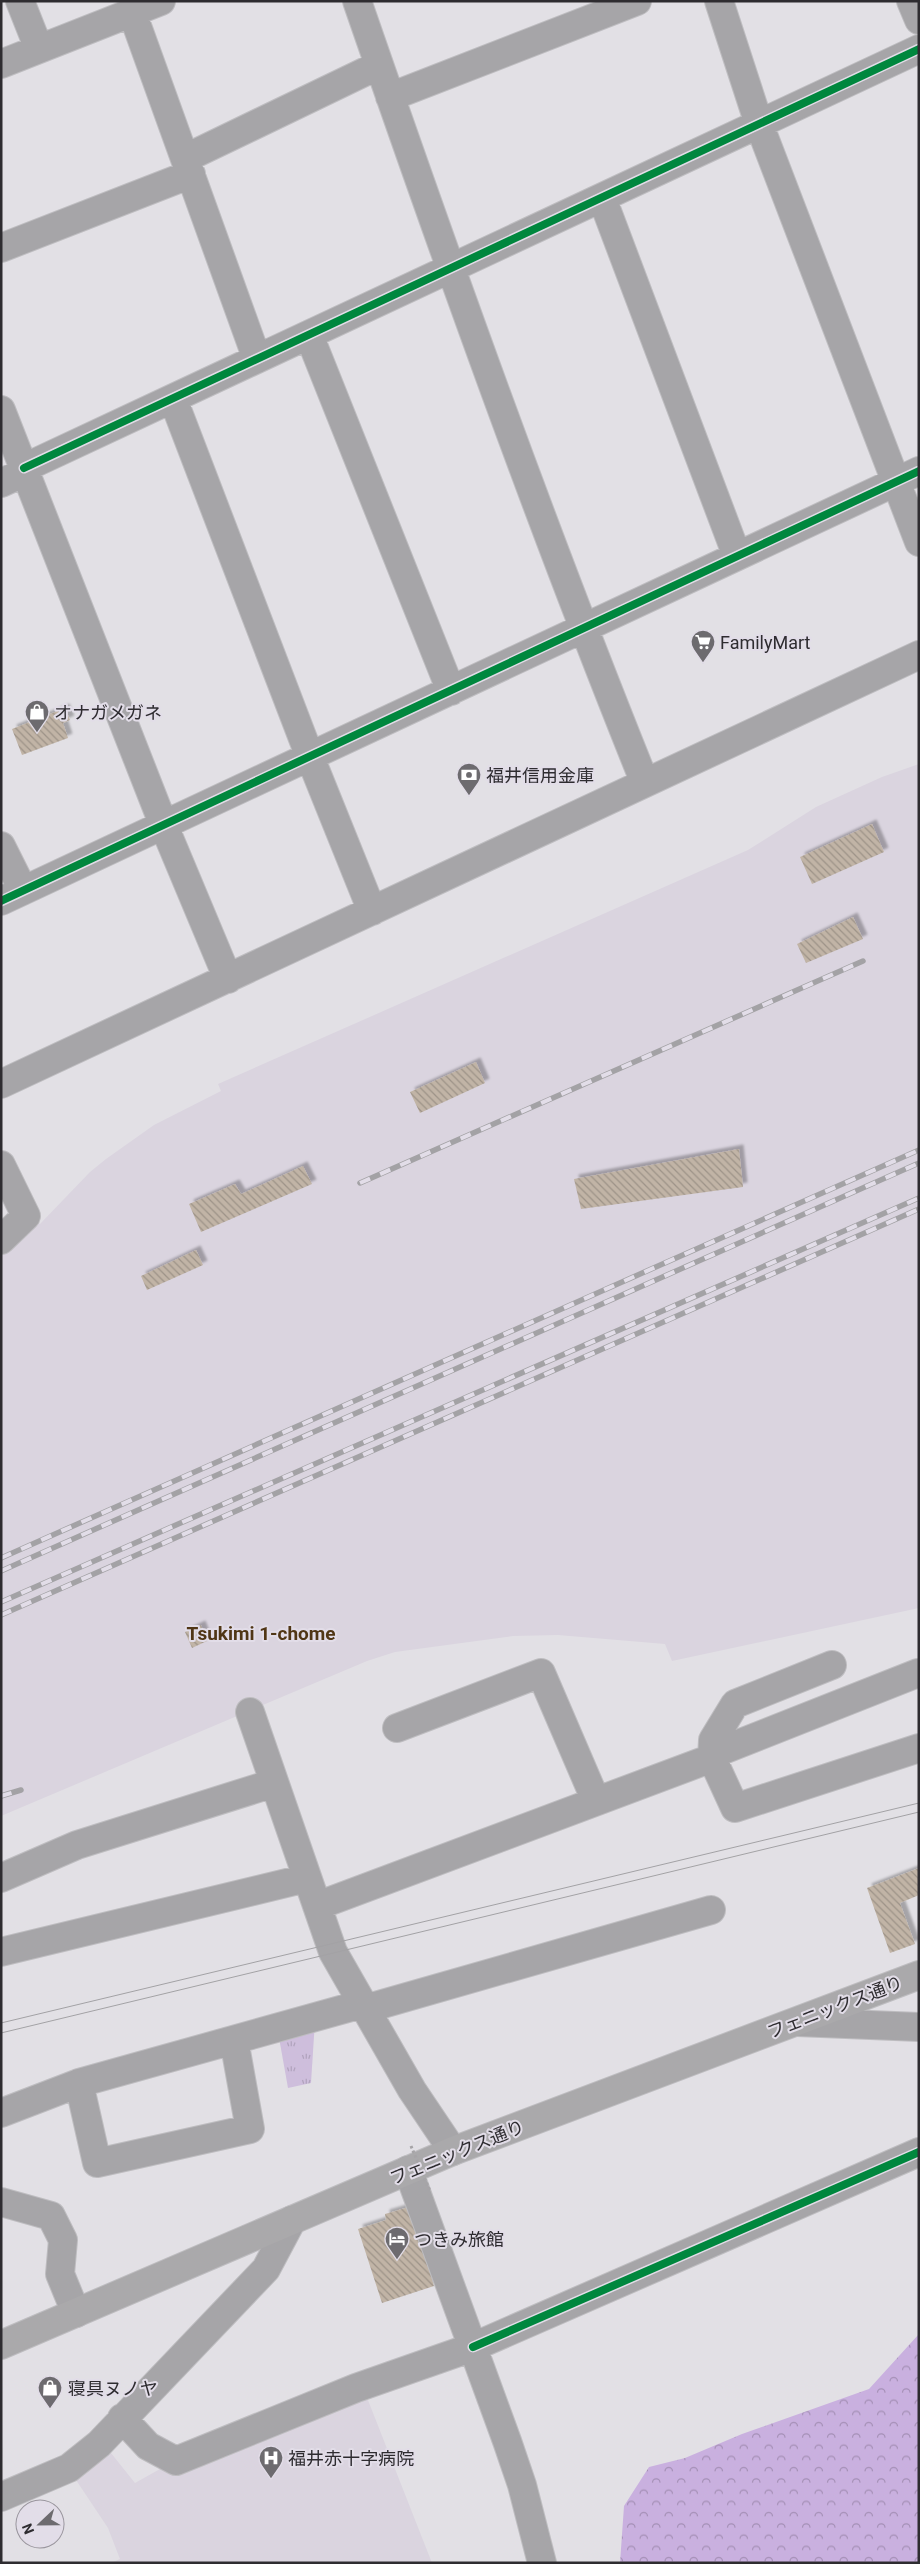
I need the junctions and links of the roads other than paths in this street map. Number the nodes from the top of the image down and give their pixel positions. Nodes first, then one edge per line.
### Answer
1 (20, 1) edge
2 (161, 1) edge
3 (357, 1) edge
4 (637, 1) edge
5 (719, 1) edge
6 (911, 1) edge
7 (132, 12) junction
8 (919, 20) edge
9 (39, 49) junction
10 (919, 50) edge
11 (1, 64) edge
12 (379, 65) junction
13 (390, 97) junction
14 (759, 124) junction
15 (188, 166) junction
16 (602, 198) junction
17 (1, 248) edge
18 (449, 269) junction
19 (309, 335) junction
20 (256, 360) junction
21 (173, 399) junction
22 (1, 410) edge
23 (17, 474) edge
24 (907, 476) edge
25 (919, 542) edge
26 (737, 556) junction
27 (583, 629) junction
28 (919, 656) edge
29 (450, 691) junction
30 (310, 757) junction
31 (645, 783) junction
32 (164, 826) junction
33 (1, 846) edge
34 (12, 896) edge
35 (372, 911) junction
36 (228, 979) junction
37 (1, 1084) edge
38 (1, 1165) edge
39 (1, 1240) edge
40 (832, 1665) dead end
41 (918, 1674) edge
42 (250, 1712) dead end
43 (397, 1728) dead end
44 (919, 1748) edge
45 (712, 1756) junction
46 (274, 1783) junction
47 (596, 1802) junction
48 (1, 1878) edge
49 (307, 1878) junction
50 (317, 1906) junction
51 (711, 1910) dead end
52 (1, 1952) edge
53 (919, 1976) edge
54 (364, 2007) junction
55 (797, 2022) junction
56 (919, 2027) edge
57 (234, 2040) junction
58 (79, 2083) junction
59 (1, 2114) edge
60 (453, 2151) junction
61 (919, 2152) edge
62 (410, 2158) junction
63 (1, 2202) edge
64 (292, 2220) junction
65 (76, 2313) junction
66 (1, 2345) edge
67 (473, 2347) junction
68 (122, 2418) junction
69 (1, 2497) edge
70 (542, 2563) edge

1 - 9 street
2 - 7 street
3 - 12 street
4 - 13 street
5 - 14 street
6 - 8 street
7 - 9 street
7 - 15 street
9 - 11 street
10 - 14 street
12 - 13 street
12 - 15 street
13 - 18 street
14 - 16 street
14 - 24 street
15 - 17 street
15 - 20 street
16 - 18 street
16 - 26 street
18 - 19 street
18 - 27 street
19 - 20 street
19 - 29 street
20 - 21 street
21 - 23 street
21 - 30 street
22 - 23 street
23 - 32 street
24 - 25 street
24 - 26 street
26 - 27 street
27 - 29 street
27 - 31 street
28 - 31 street
29 - 30 street
30 - 32 street
30 - 35 street
31 - 35 street
32 - 34 street
32 - 36 street
33 - 34 street
35 - 36 street
36 - 37 street
38 - 39 street
40 - 45 street
41 - 45 street
42 - 46 street
43 - 47 street
44 - 45 street
45 - 47 street
46 - 48 street
46 - 49 street
47 - 50 street
49 - 50 street
49 - 52 street
50 - 54 street
51 - 54 street
53 - 55 main road, フェニックス通り
54 - 57 street
54 - 60 street
55 - 56 street
55 - 60 main road, フェニックス通り
57 - 58 street
57 - 58 street
58 - 59 street
60 - 62 main road, フェニックス通り
61 - 67 street
62 - 64 main road, フェニックス通り
62 - 67 street
63 - 65 street
64 - 65 main road, フェニックス通り
64 - 68 street
65 - 66 main road, フェニックス通り
67 - 68 street
67 - 70 street
68 - 69 street

